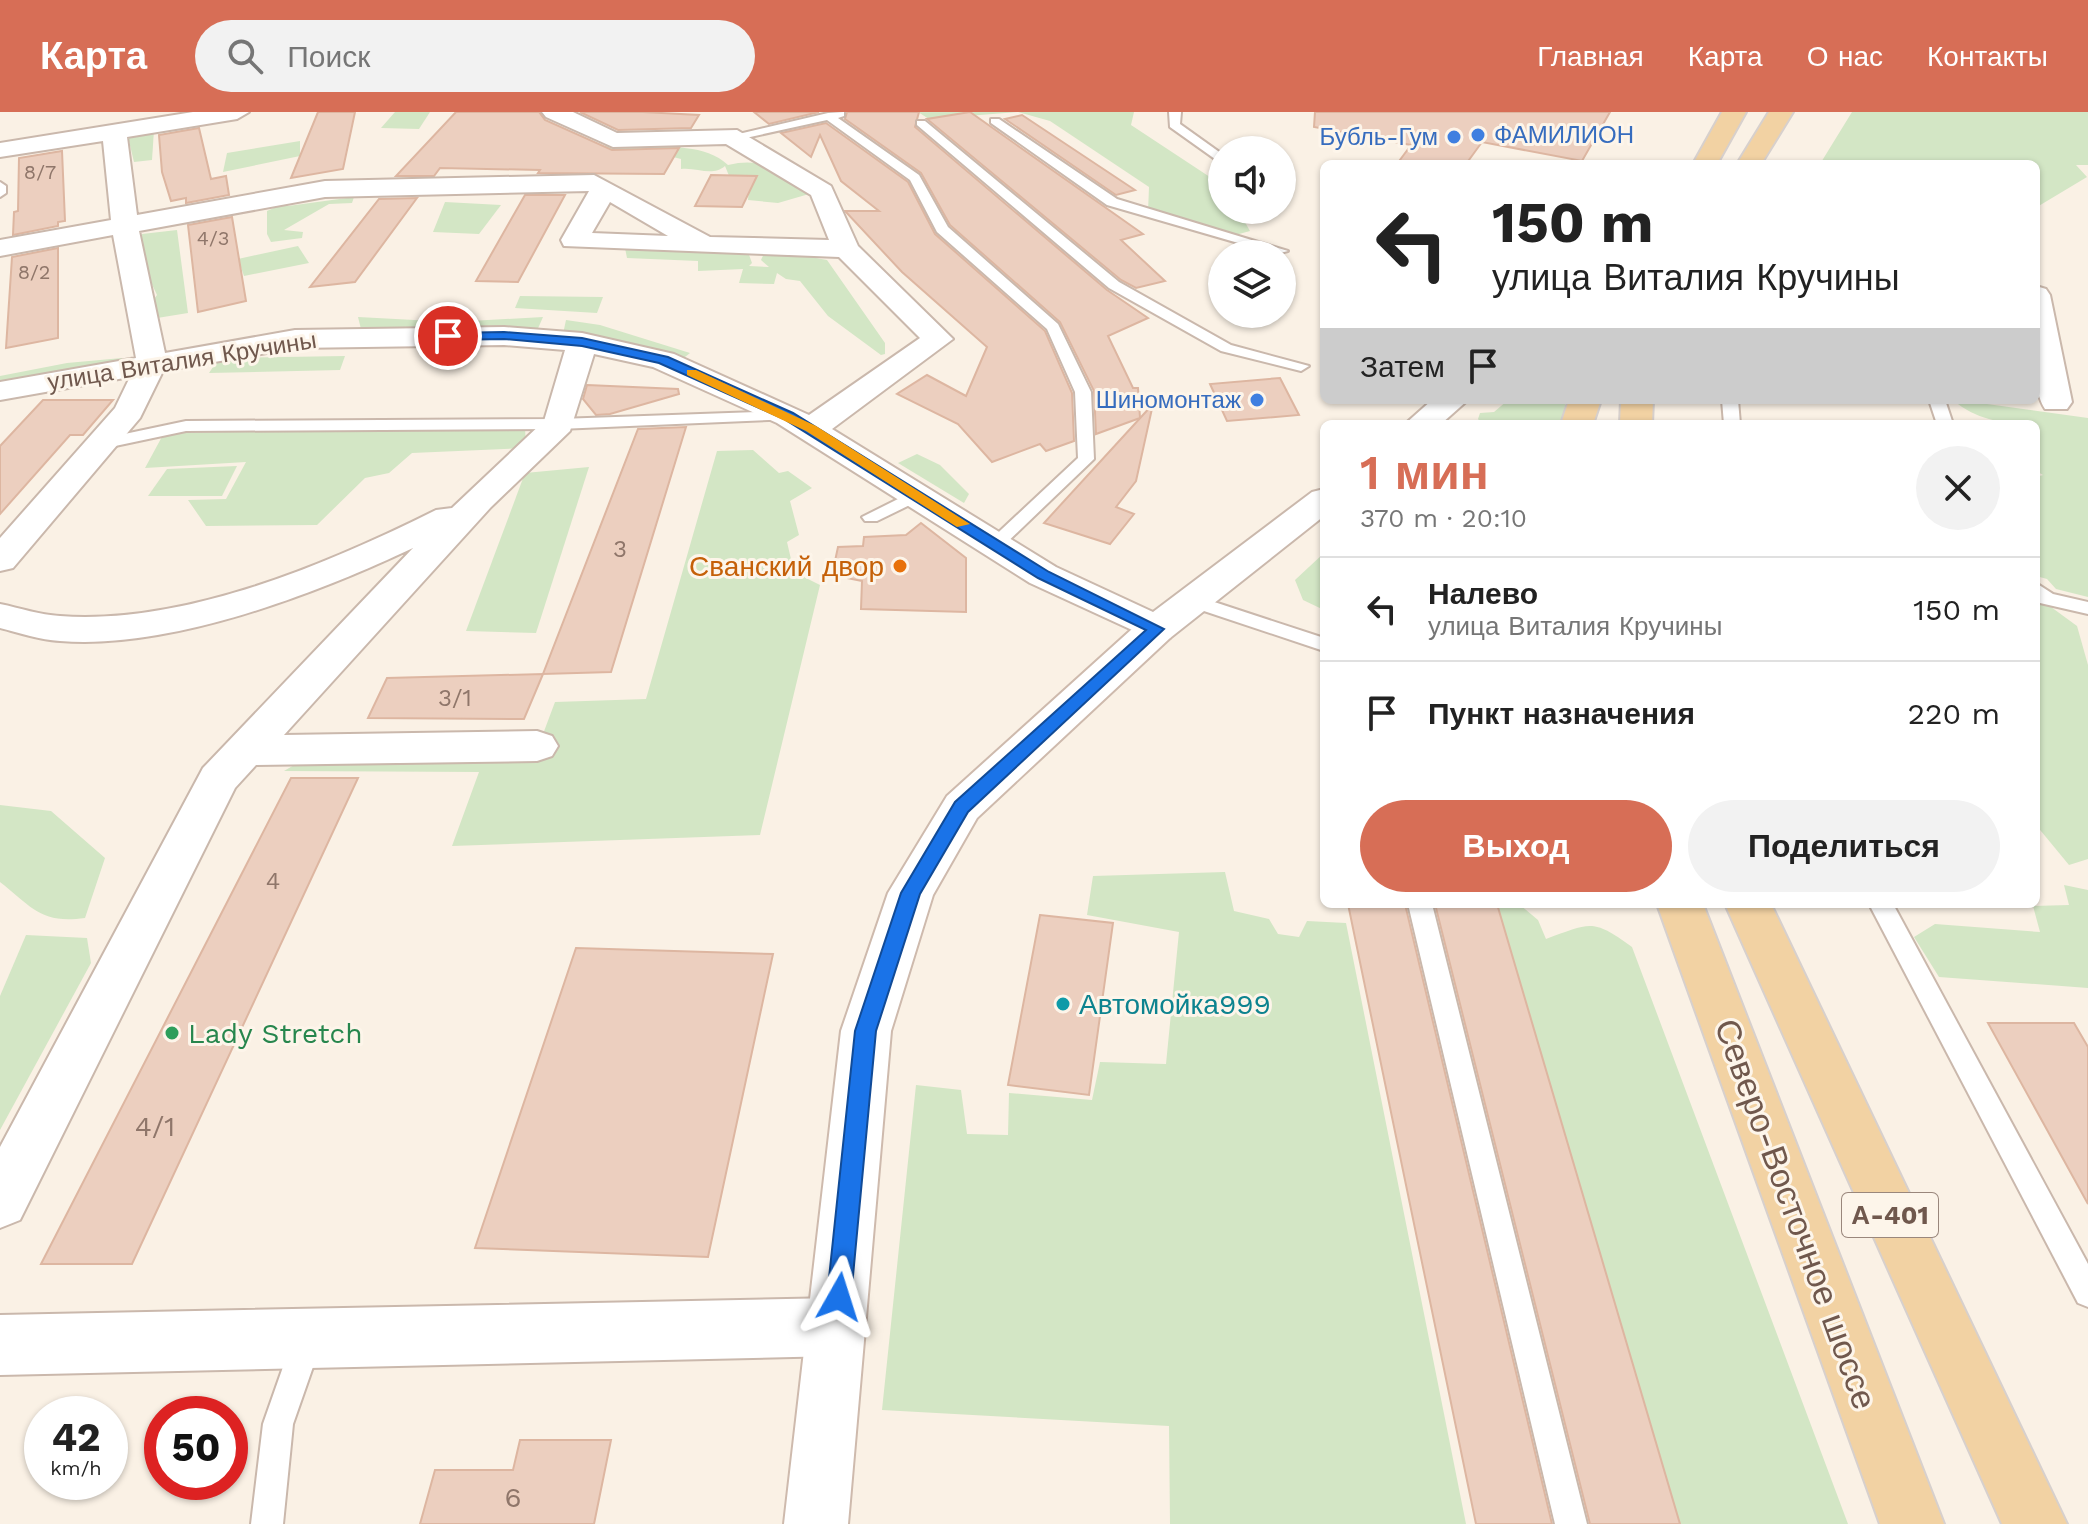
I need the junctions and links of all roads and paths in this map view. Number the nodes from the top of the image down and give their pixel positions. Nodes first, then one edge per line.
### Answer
1 (237, 112) edge
2 (554, 112) edge
3 (708, 112) edge
4 (849, 112) edge
5 (1175, 112) edge
6 (1734, 112) edge
7 (1781, 112) edge
8 (828, 116) junction
9 (995, 121) dead end
10 (921, 123) dead end
11 (114, 129) junction
12 (724, 138) junction
13 (0, 150) edge
14 (1208, 150) edge
15 (1707, 160) edge
16 (1751, 160) edge
17 (0, 186) edge
18 (605, 189) junction
19 (0, 193) edge
20 (125, 226) junction
21 (1243, 240) edge
22 (704, 245) junction
23 (0, 248) edge
24 (846, 249) junction
25 (2040, 337) edge
26 (582, 342) junction
27 (152, 363) junction
28 (1301, 366) dead end
29 (5, 394) edge
30 (2046, 400) edge
31 (1441, 404) edge
32 (2088, 407) edge
33 (1425, 420) edge
34 (800, 422) junction
35 (559, 424) junction
36 (101, 444) junction
37 (916, 495) junction
38 (479, 500) junction
39 (1320, 502) edge
40 (871, 517) dead end
41 (995, 544) junction
42 (0, 560) edge
43 (2040, 593) edge
44 (2088, 608) edge
45 (1175, 615) junction
46 (0, 616) edge
47 (1320, 644) edge
48 (537, 746) dead end
49 (245, 750) junction
50 (1421, 908) edge
51 (1681, 908) edge
52 (1749, 908) edge
53 (1883, 908) edge
54 (0, 1202) edge
55 (2088, 1293) edge
56 (836, 1327) junction
57 (307, 1340) junction
58 (0, 1345) edge
59 (267, 1524) edge
60 (816, 1524) edge
61 (1571, 1524) edge
62 (1912, 1524) edge
63 (2035, 1524) edge

1 - 11 street
2 - 12 street
3 - 12 street
4 - 8 lane
5 - 14 lane
6 - 15 main road
7 - 16 main road
8 - 12 lane
8 - 41 lane
9 - 21 lane
10 - 28 lane
11 - 13 street
11 - 20 street
12 - 24 street
17 - 19 lane
18 - 20 street
18 - 22 street
18 - 22 street
20 - 23 street
20 - 27 street
22 - 24 street
24 - 34 street
25 - 30 street
26 - 27 street, улица Виталия Кручины
26 - 34 street, улица Виталия Кручины
26 - 35 street
27 - 29 street, улица Виталия Кручины
27 - 36 street
30 - 32 street
31 - 33 street
34 - 35 lane
34 - 37 street, улица Виталия Кручины
35 - 36 lane
35 - 38 street
36 - 42 street
37 - 40 lane
37 - 41 street, улица Виталия Кручины
38 - 46 street
38 - 49 street
39 - 45 street
41 - 45 street, улица Виталия Кручины
43 - 44 lane
45 - 47 lane
45 - 56 street
48 - 49 street
49 - 54 street
50 - 61 lane
51 - 62 main road, Северо-Восточное шоссе / А-401
52 - 63 main road, А-401
53 - 55 lane
56 - 57 street
56 - 60 street
57 - 58 street
57 - 59 lane

